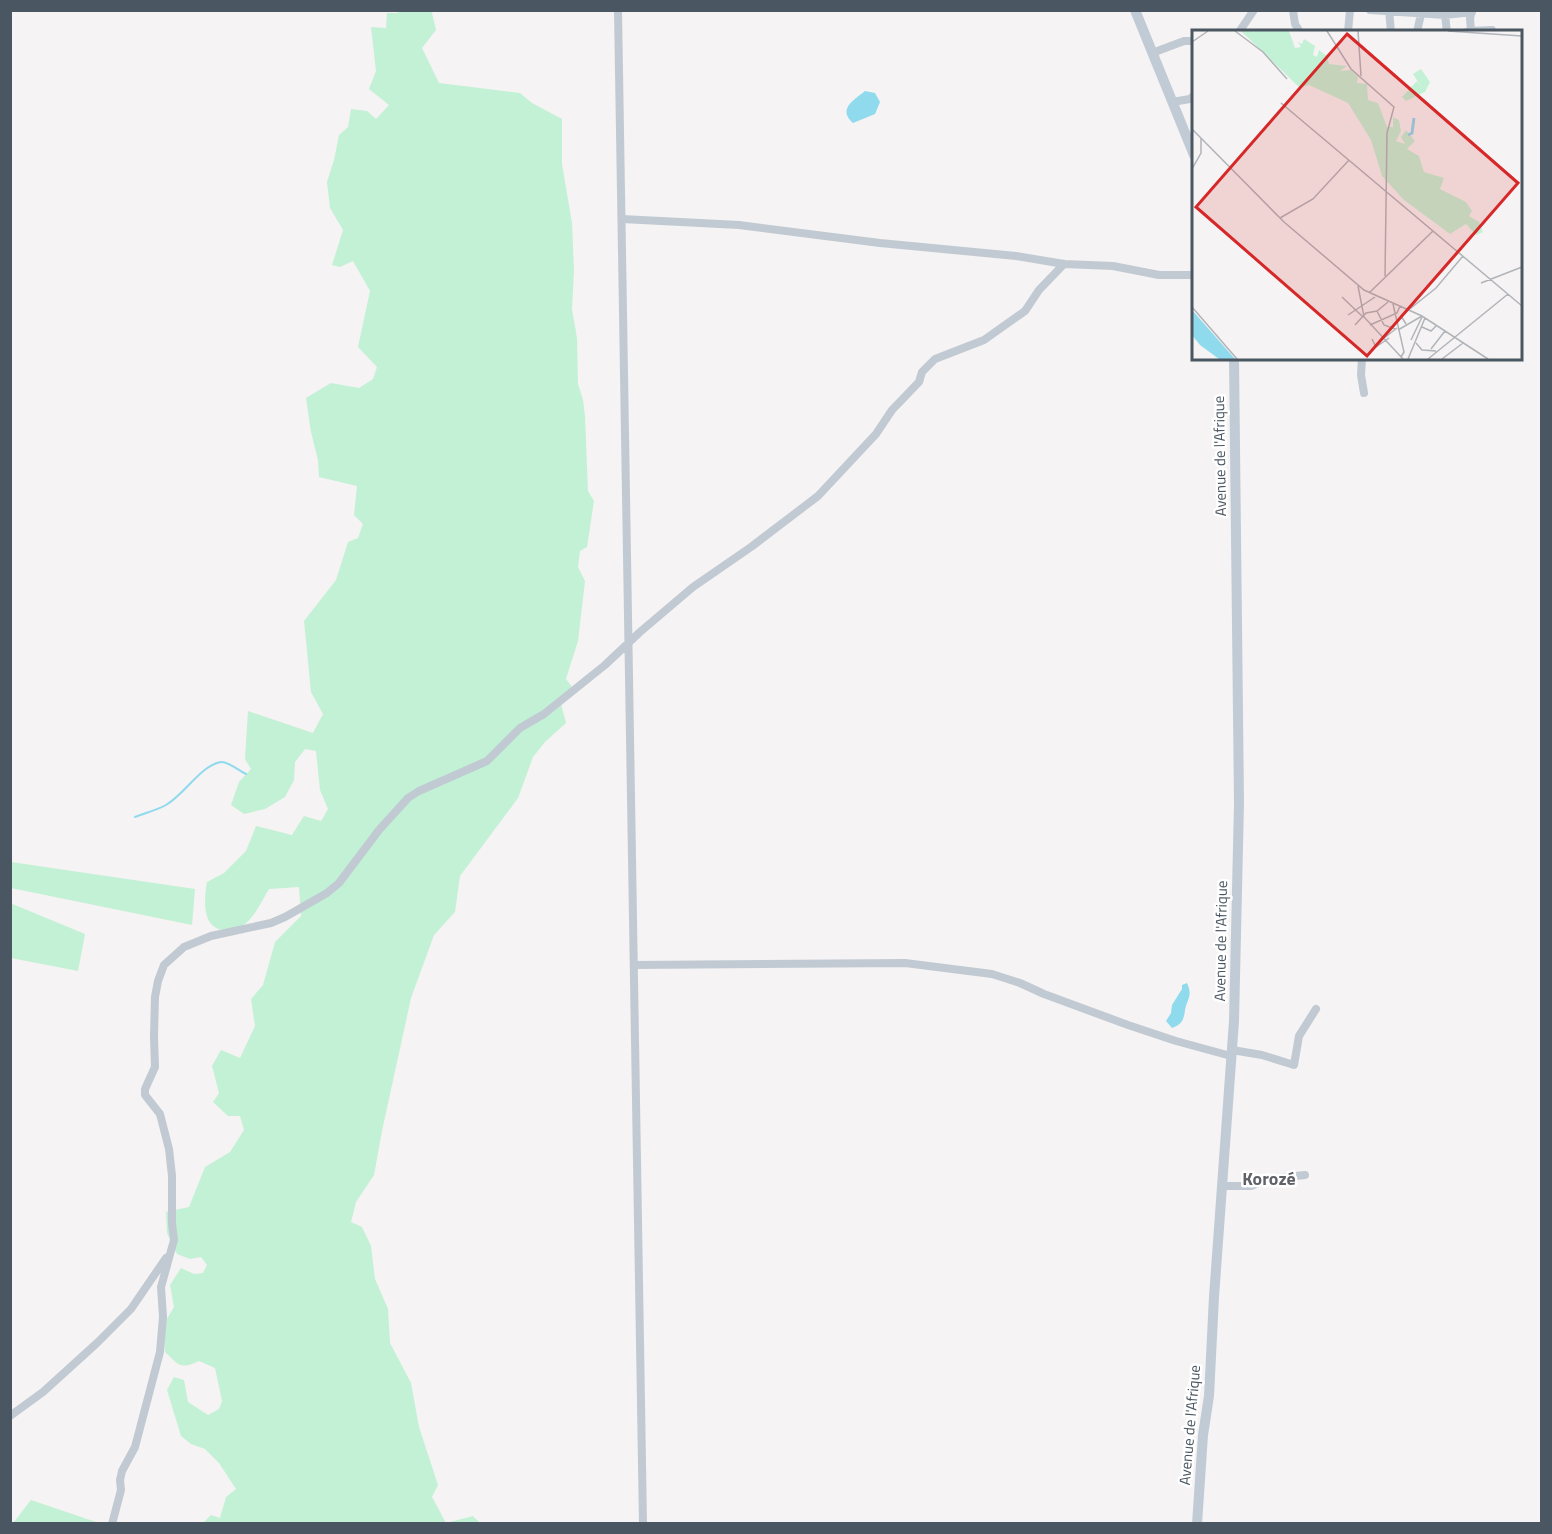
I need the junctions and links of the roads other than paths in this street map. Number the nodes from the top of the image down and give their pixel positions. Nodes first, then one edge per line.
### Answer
1 (618, 10) edge
2 (1135, 10) edge
3 (1254, 10) edge
4 (1293, 10) edge
5 (1350, 10) edge
6 (1370, 10) edge
7 (1389, 11) edge
8 (1472, 11) edge
9 (1421, 14) junction
10 (1445, 15) junction
11 (1240, 30) edge
12 (1299, 30) edge
13 (1348, 30) edge
14 (1391, 30) edge
15 (1417, 30) edge
16 (1447, 30) edge
17 (1471, 30) edge
18 (1192, 41) edge
19 (1152, 53) junction
20 (1192, 97) edge
21 (1172, 102) junction
22 (1190, 136) edge
23 (621, 219) junction
24 (1064, 264) junction
25 (1192, 275) edge
26 (1234, 360) edge
27 (1362, 360) edge
28 (1364, 393) dead end
29 (628, 643) junction
30 (634, 965) junction
31 (1316, 1009) dead end
32 (1231, 1053) junction
33 (1305, 1175) dead end
34 (1222, 1186) junction
35 (170, 1252) junction
36 (10, 1416) edge
37 (112, 1524) edge
38 (643, 1524) edge
39 (1197, 1524) edge

1 - 23 street
2 - 19 main road
3 - 11 street
4 - 12 street
5 - 13 street
6 - 7 street
7 - 9 street
7 - 14 street
8 - 10 street
8 - 17 street
9 - 10 street
9 - 15 street
10 - 16 street
18 - 19 street
19 - 21 main road
20 - 21 street
21 - 22 main road
23 - 24 street
23 - 29 street
24 - 25 street
24 - 29 street
26 - 32 main road, Avenue de l'Afrique
27 - 28 street
29 - 30 street
29 - 35 street
30 - 32 street
30 - 38 street
31 - 32 street
32 - 34 main road, Avenue de l'Afrique
33 - 34 street
34 - 39 main road, Avenue de l'Afrique
35 - 36 street
35 - 37 street

